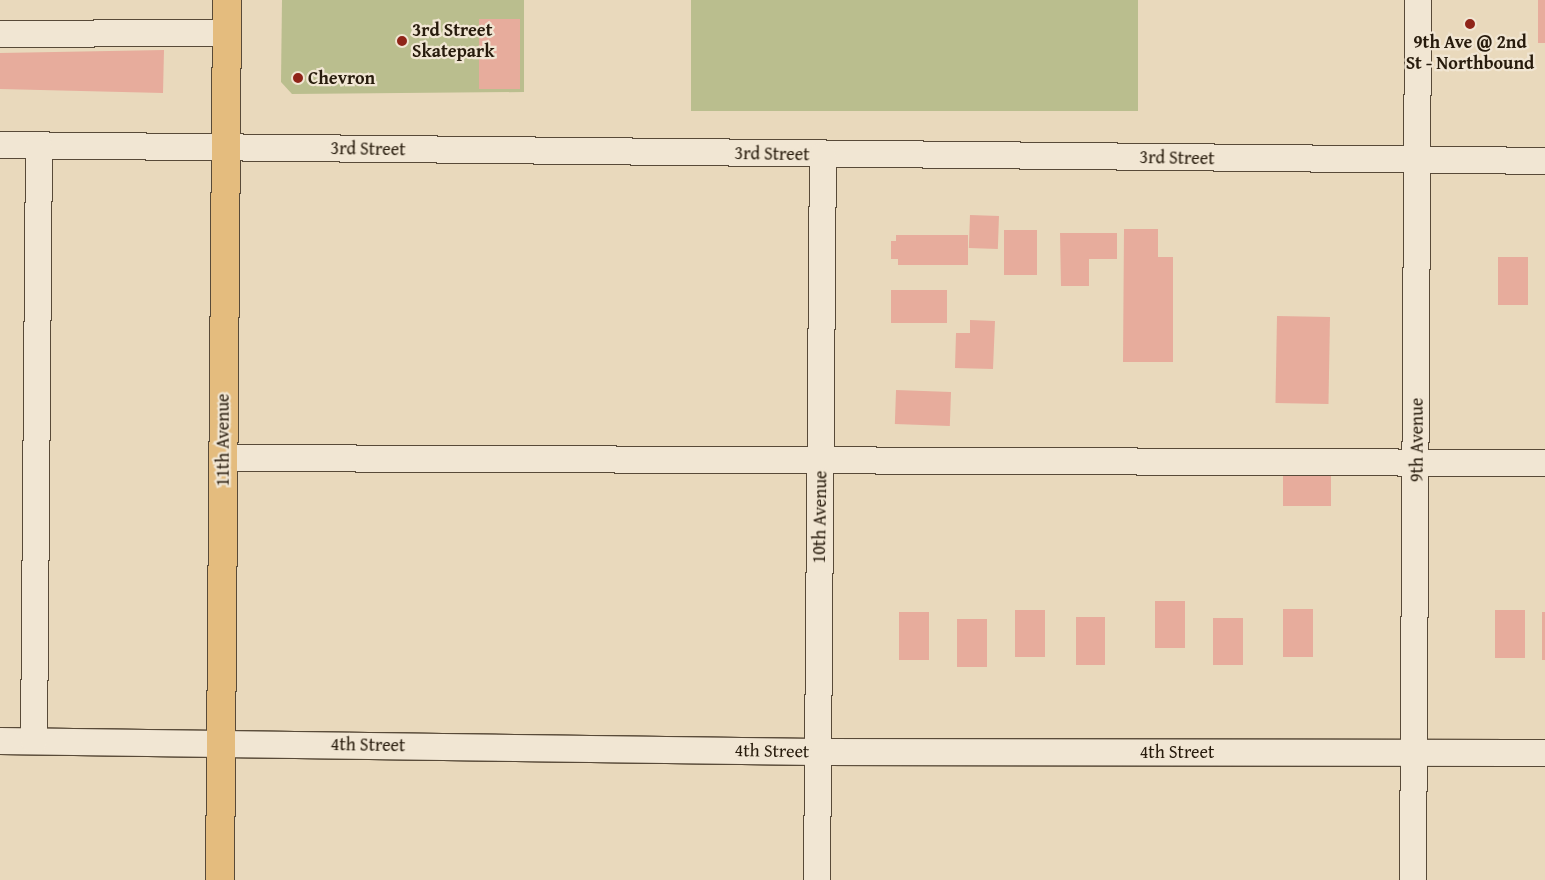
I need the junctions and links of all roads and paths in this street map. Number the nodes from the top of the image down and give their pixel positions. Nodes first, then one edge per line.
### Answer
1 (227, 0) edge
2 (1418, 0) edge
3 (226, 33) junction
4 (0, 34) edge
5 (0, 146) edge
6 (39, 146) junction
7 (225, 147) junction
8 (823, 155) junction
9 (1419, 160) junction
10 (1545, 161) edge
11 (223, 458) junction
12 (820, 458) junction
13 (1417, 463) junction
14 (1545, 463) edge
15 (0, 741) edge
16 (34, 741) junction
17 (221, 743) junction
18 (817, 752) junction
19 (1415, 752) junction
20 (1545, 753) edge
21 (220, 880) edge
22 (817, 880) edge
23 (1413, 880) edge

1 - 3 main road, 11th Avenue
2 - 9 street, 9th Avenue
3 - 4 street
3 - 7 main road, 11th Avenue
5 - 6 street, 3rd Street
6 - 7 street, 3rd Street
6 - 16 street
7 - 8 street, 3rd Street
7 - 11 main road, 11th Avenue
8 - 9 street, 3rd Street
8 - 12 street, 10th Avenue
9 - 10 street, 3rd Street
9 - 13 street, 9th Avenue
11 - 12 street
11 - 17 main road, 11th Avenue
12 - 13 street
12 - 18 street, 10th Avenue
13 - 14 street
13 - 19 street, 9th Avenue
15 - 16 street, 4th Street
16 - 17 street, 4th Street
17 - 18 street, 4th Street
17 - 21 main road, 11th Avenue
18 - 19 street, 4th Street
18 - 22 street, 10th Avenue
19 - 20 street, 4th Street
19 - 23 street, 9th Avenue

